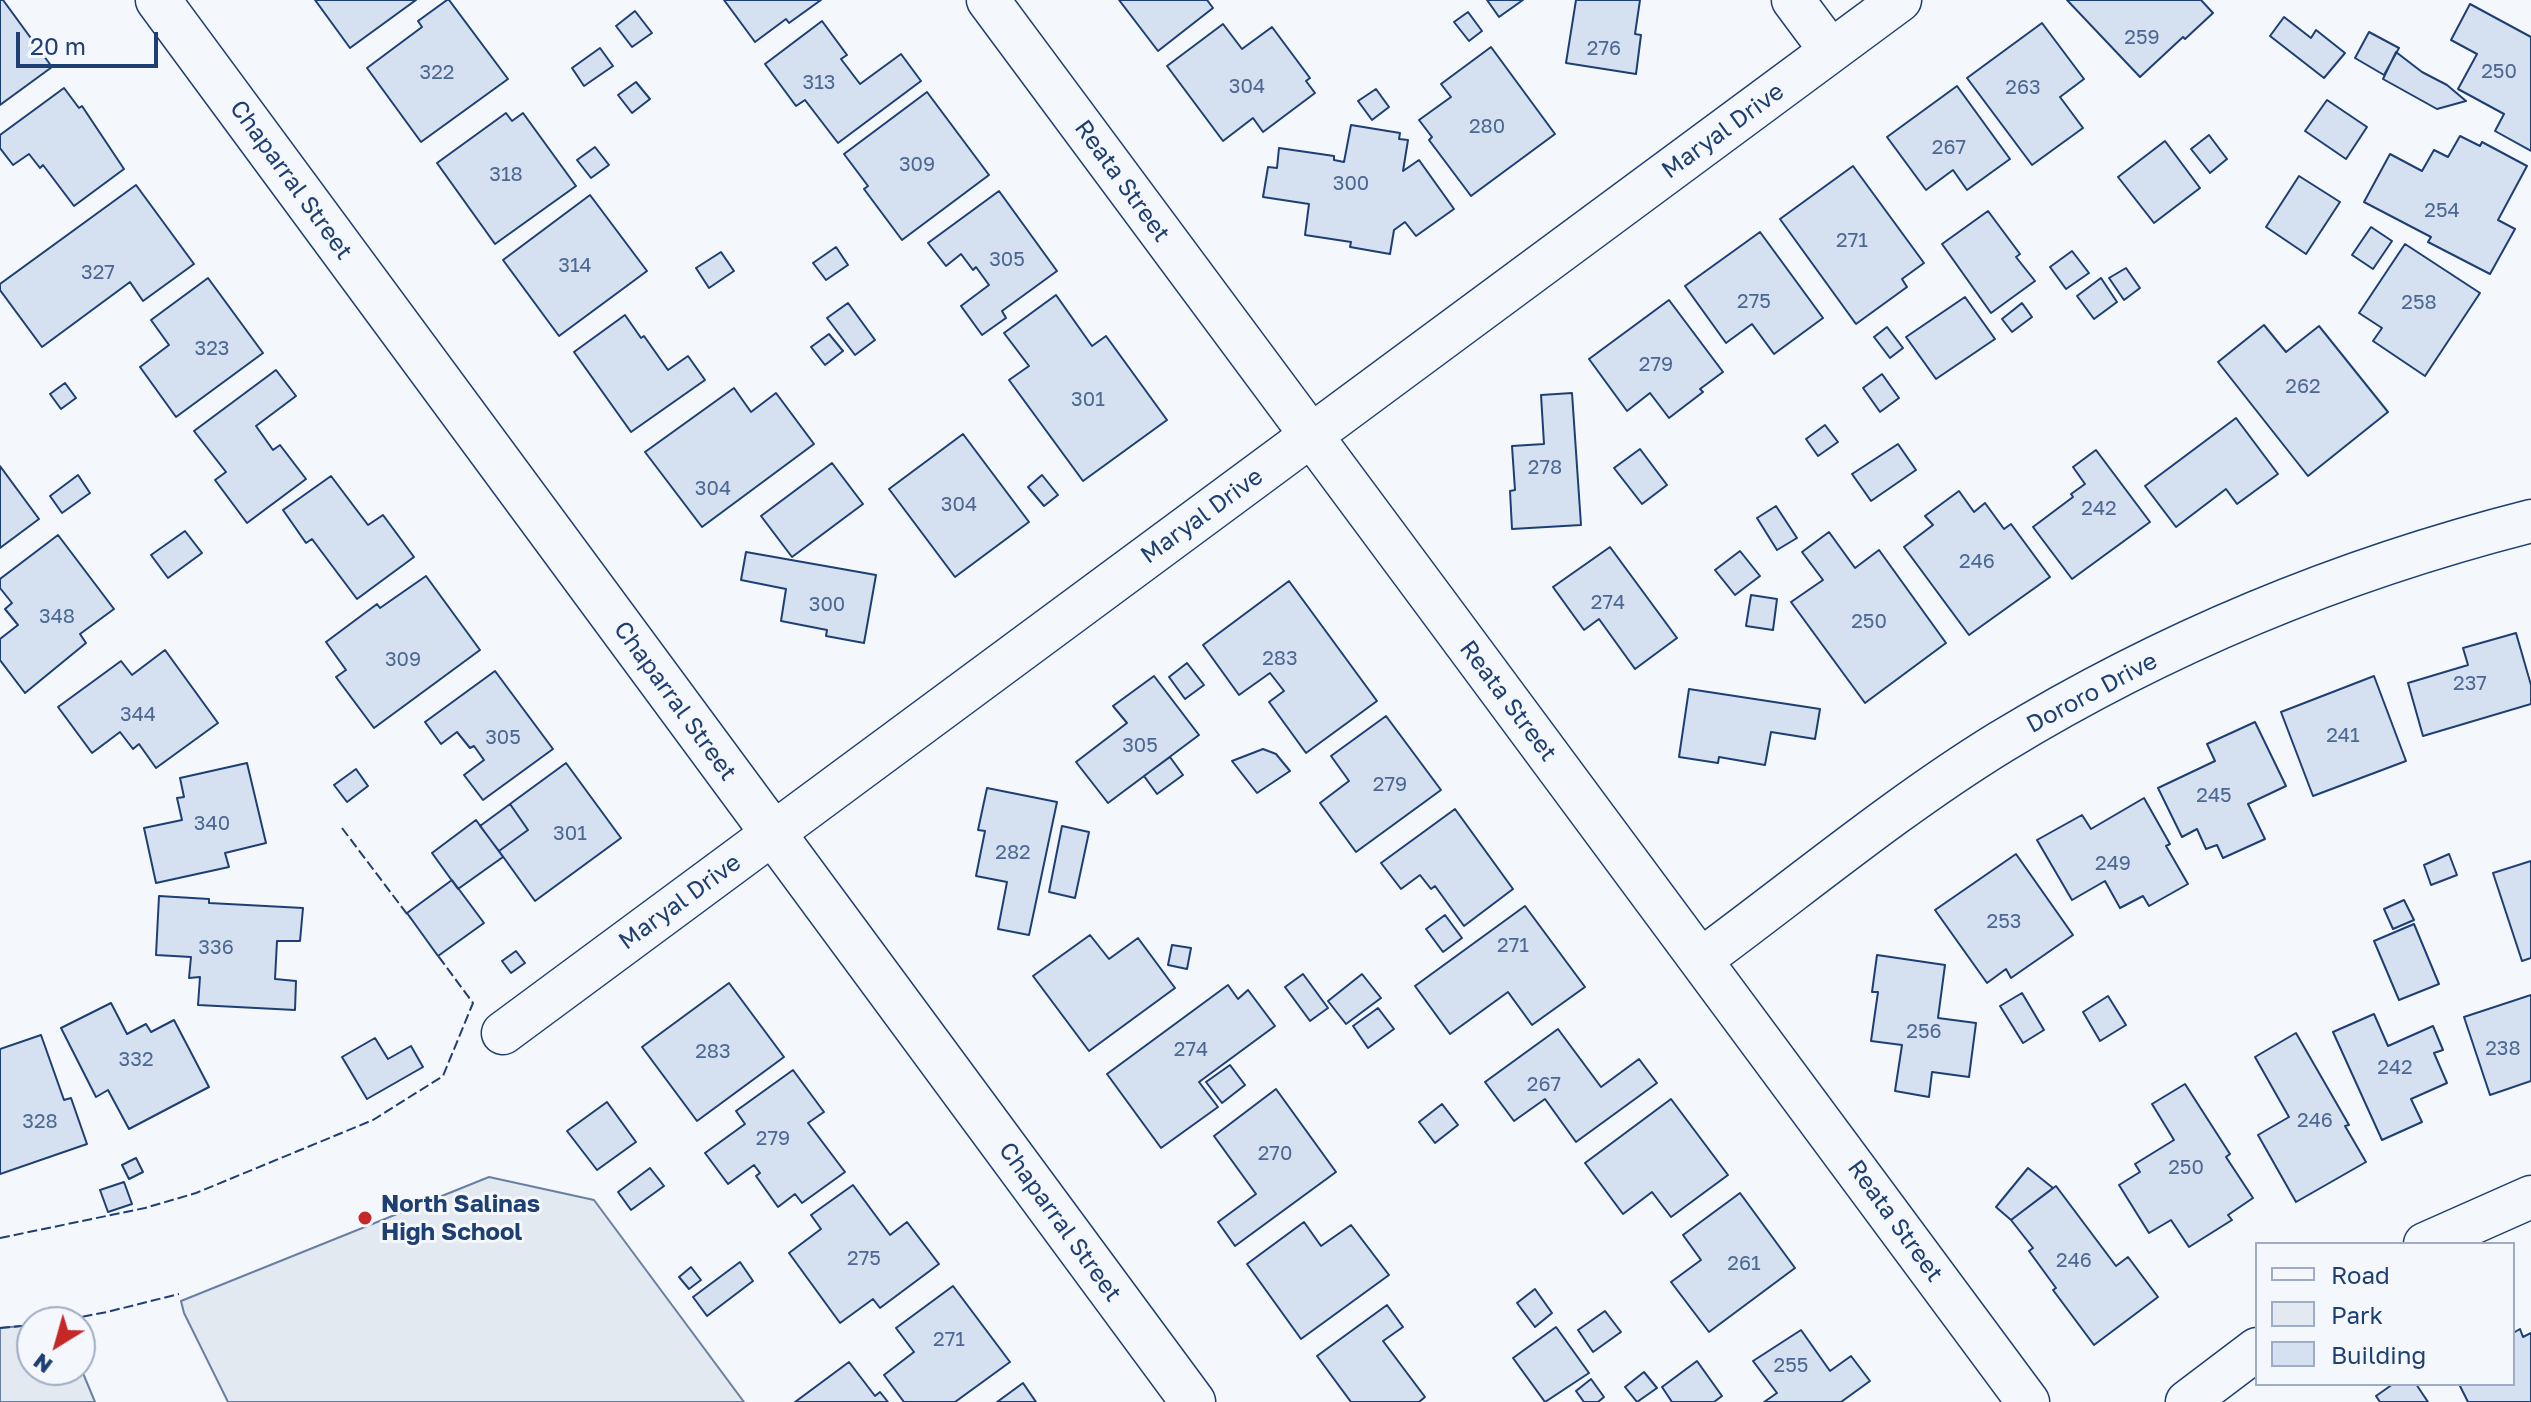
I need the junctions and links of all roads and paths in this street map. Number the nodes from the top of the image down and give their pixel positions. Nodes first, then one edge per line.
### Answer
1 (158, 0) edge
2 (988, 0) edge
3 (1793, 0) edge
4 (1900, 0) edge
5 (1831, 51) junction
6 (1310, 436) junction
7 (2531, 521) edge
8 (773, 833) junction
9 (1702, 959) junction
10 (503, 1033) dead end
11 (2531, 1197) edge
12 (2430, 1242) edge
13 (2255, 1351) edge
14 (1193, 1402) edge
15 (2028, 1402) edge
16 (2187, 1402) edge

1 - 8 street, Chaparral Street
2 - 6 street, Reata Street
3 - 5 street
4 - 5 street, Maryal Drive
5 - 6 street, Maryal Drive
6 - 8 street, Maryal Drive
6 - 9 street, Reata Street
7 - 9 street, Dororo Drive
8 - 10 street, Maryal Drive
8 - 14 street, Chaparral Street
9 - 15 street, Reata Street
11 - 12 street
13 - 16 street

